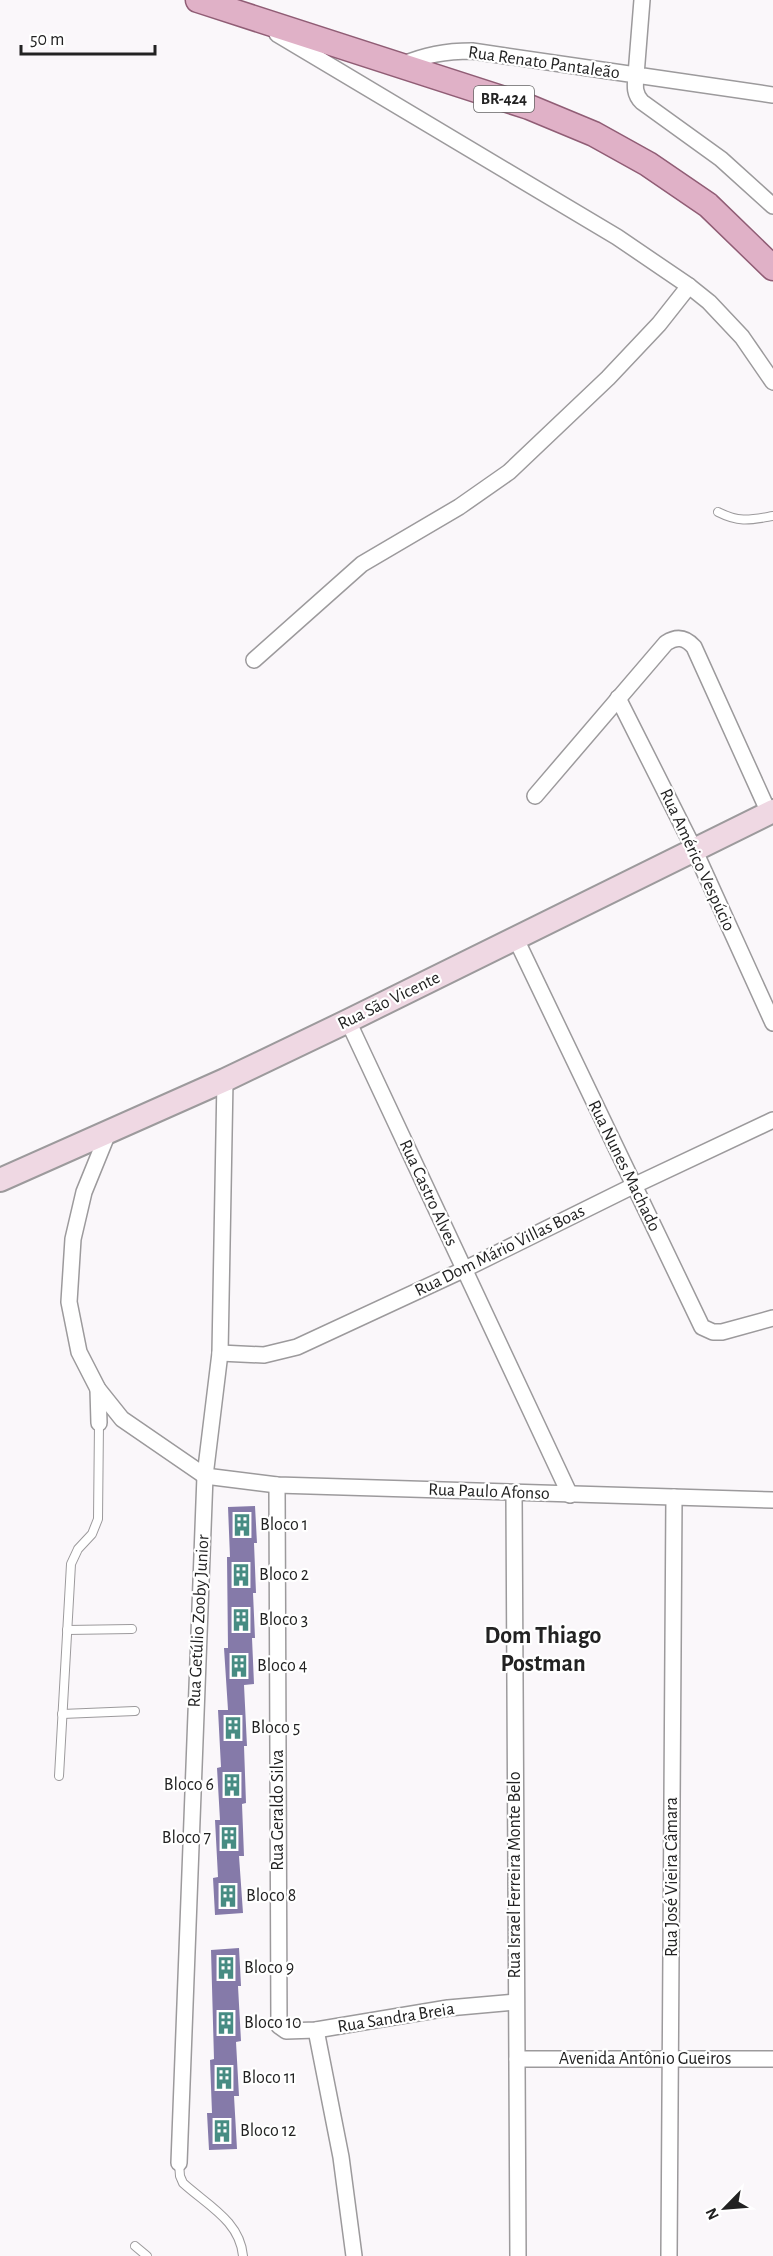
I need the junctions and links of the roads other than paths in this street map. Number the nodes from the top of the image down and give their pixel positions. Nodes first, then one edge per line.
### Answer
1 (198, 0) edge
2 (642, 0) edge
3 (249, 17) junction
4 (401, 65) junction
5 (636, 75) junction
6 (773, 95) edge
7 (773, 206) edge
8 (773, 268) edge
9 (689, 286) junction
10 (773, 382) edge
11 (718, 512) dead end
12 (773, 516) edge
13 (255, 660) dead end
14 (618, 698) junction
15 (535, 796) dead end
16 (771, 812) edge
17 (694, 849) junction
18 (515, 938) junction
19 (348, 1022) junction
20 (773, 1023) edge
21 (225, 1080) junction
22 (773, 1120) edge
23 (108, 1133) junction
24 (0, 1180) edge
25 (633, 1186) junction
26 (463, 1270) junction
27 (773, 1318) edge
28 (220, 1353) junction
29 (99, 1389) junction
30 (99, 1423) joint
31 (205, 1476) junction
32 (278, 1485) junction
33 (514, 1494) junction
34 (570, 1495) junction
35 (674, 1497) junction
36 (773, 1500) edge
37 (132, 1629) dead end
38 (67, 1630) junction
39 (135, 1711) dead end
40 (62, 1714) junction
41 (59, 1776) dead end
42 (516, 2002) junction
43 (279, 2026) joint
44 (316, 2030) junction
45 (517, 2059) junction
46 (670, 2059) junction
47 (773, 2059) edge
48 (178, 2163) joint
49 (135, 2246) dead end
50 (147, 2256) edge
51 (243, 2256) edge
52 (354, 2256) edge
53 (518, 2256) edge
54 (669, 2256) edge

1 - 3 main road, BR-424
2 - 5 street
3 - 4 main road, BR-424
3 - 9 street
4 - 5 street, Rua Renato Pantaleão
4 - 8 main road, BR-424
5 - 6 street
5 - 7 street, Rua Renato Pantaleão
9 - 10 street
9 - 13 street
11 - 12 lane
14 - 15 street
14 - 16 street
14 - 17 street, Rua Américo Vespúcio
16 - 17 street, Rua São Vicente
17 - 18 street, Rua São Vicente
17 - 20 street, Rua Américo Vespúcio
18 - 19 street, Rua São Vicente
18 - 25 street, Rua Nunes Machado
19 - 21 street, Rua São Vicente
19 - 26 street, Rua Castro Alves
21 - 23 street, Rua São Vicente
21 - 28 street, Rua Getúlio Zooby Junior
22 - 25 street, Rua Dom Mário Villas Boas
23 - 24 street, Rua São Vicente
23 - 29 street
25 - 26 street, Rua Dom Mário Villas Boas
25 - 27 street, Rua Nunes Machado
26 - 28 street, Rua Dom Mário Villas Boas
26 - 34 street, Rua Castro Alves
28 - 31 street, Rua Getúlio Zooby Junior
29 - 30 street
29 - 31 street
30 - 38 lane
31 - 32 street, Rua Paulo Afonso
31 - 48 street, Rua Getúlio Zooby Junior
32 - 33 street, Rua Paulo Afonso
32 - 43 street, Rua Geraldo Silva
33 - 34 street, Rua Paulo Afonso
33 - 42 street, Rua Israel Ferreira Monte Belo
34 - 35 street, Rua Paulo Afonso
35 - 36 street, Rua Paulo Afonso
35 - 46 street, Rua José Vieira Câmara
37 - 38 lane
38 - 40 lane
39 - 40 lane
40 - 41 lane
42 - 44 street, Rua Sandra Breia
42 - 45 street, Rua Israel Ferreira Monte Belo
43 - 44 street, Rua Sandra Breia
44 - 52 street
45 - 46 street, Avenida Antônio Gueiros
45 - 53 street, Rua Israel Ferreira Monte Belo
46 - 47 street, Avenida Antônio Gueiros
46 - 54 street, Rua José Vieira Câmara
48 - 51 lane
49 - 50 lane

